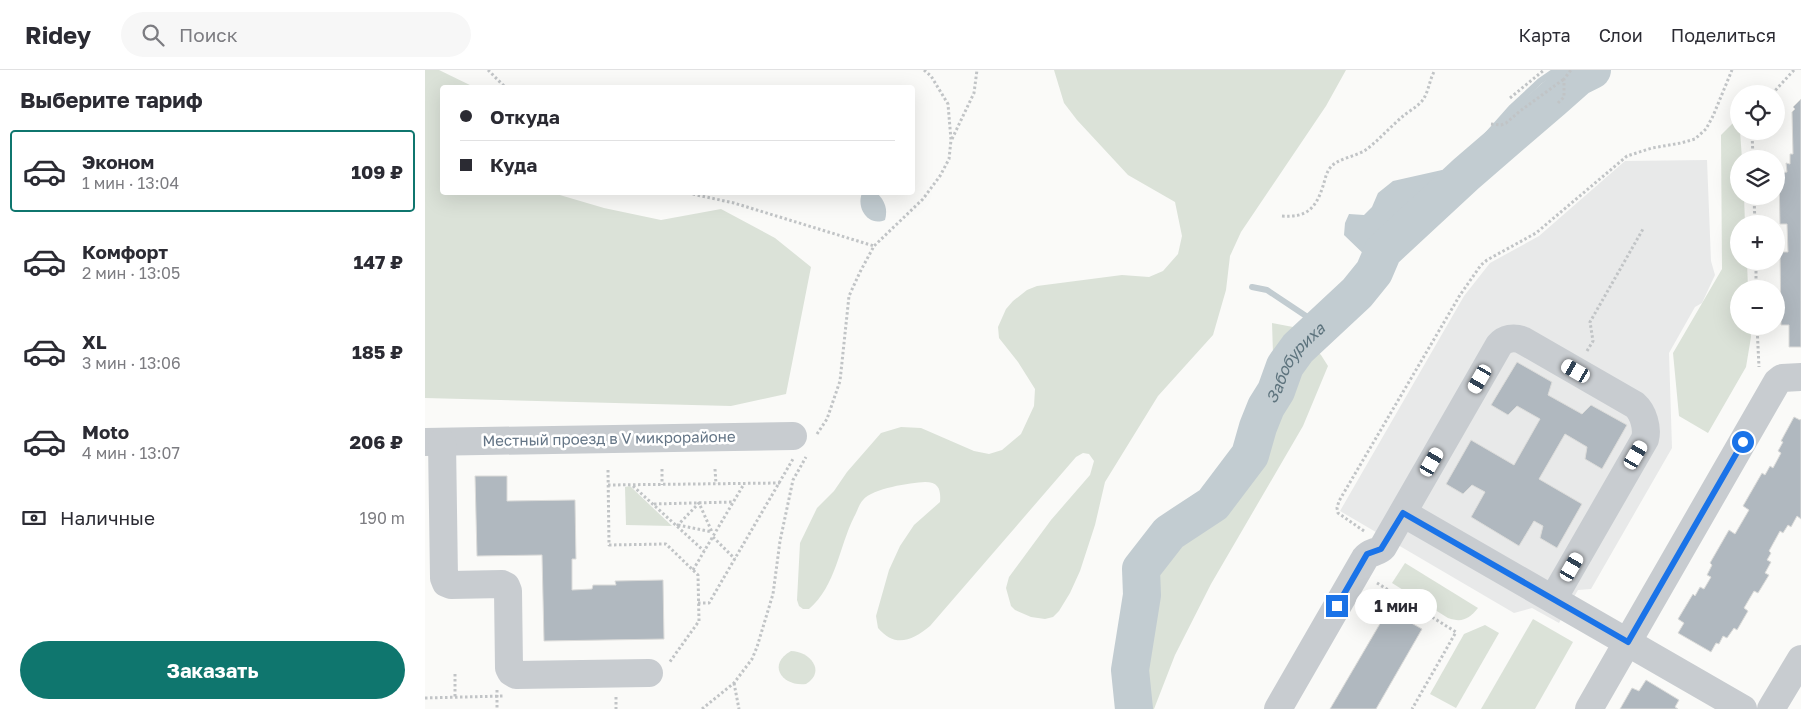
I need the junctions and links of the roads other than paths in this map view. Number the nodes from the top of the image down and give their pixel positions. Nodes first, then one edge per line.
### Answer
1 (1801, 377) edge
2 (433, 442) edge
3 (804, 442) road end
4 (1403, 513) junction
5 (1553, 599) junction
6 (1628, 642) junction
7 (1801, 659) edge
8 (649, 673) road end
9 (1278, 709) edge
10 (1589, 709) edge
11 (1743, 709) edge
12 (1771, 709) edge

1 - 6 street
2 - 3 street, Местный проезд в V микрорайоне
2 - 8 street
4 - 5 street
4 - 5 street
4 - 9 street
5 - 6 street
6 - 10 street
6 - 11 street
7 - 12 street

